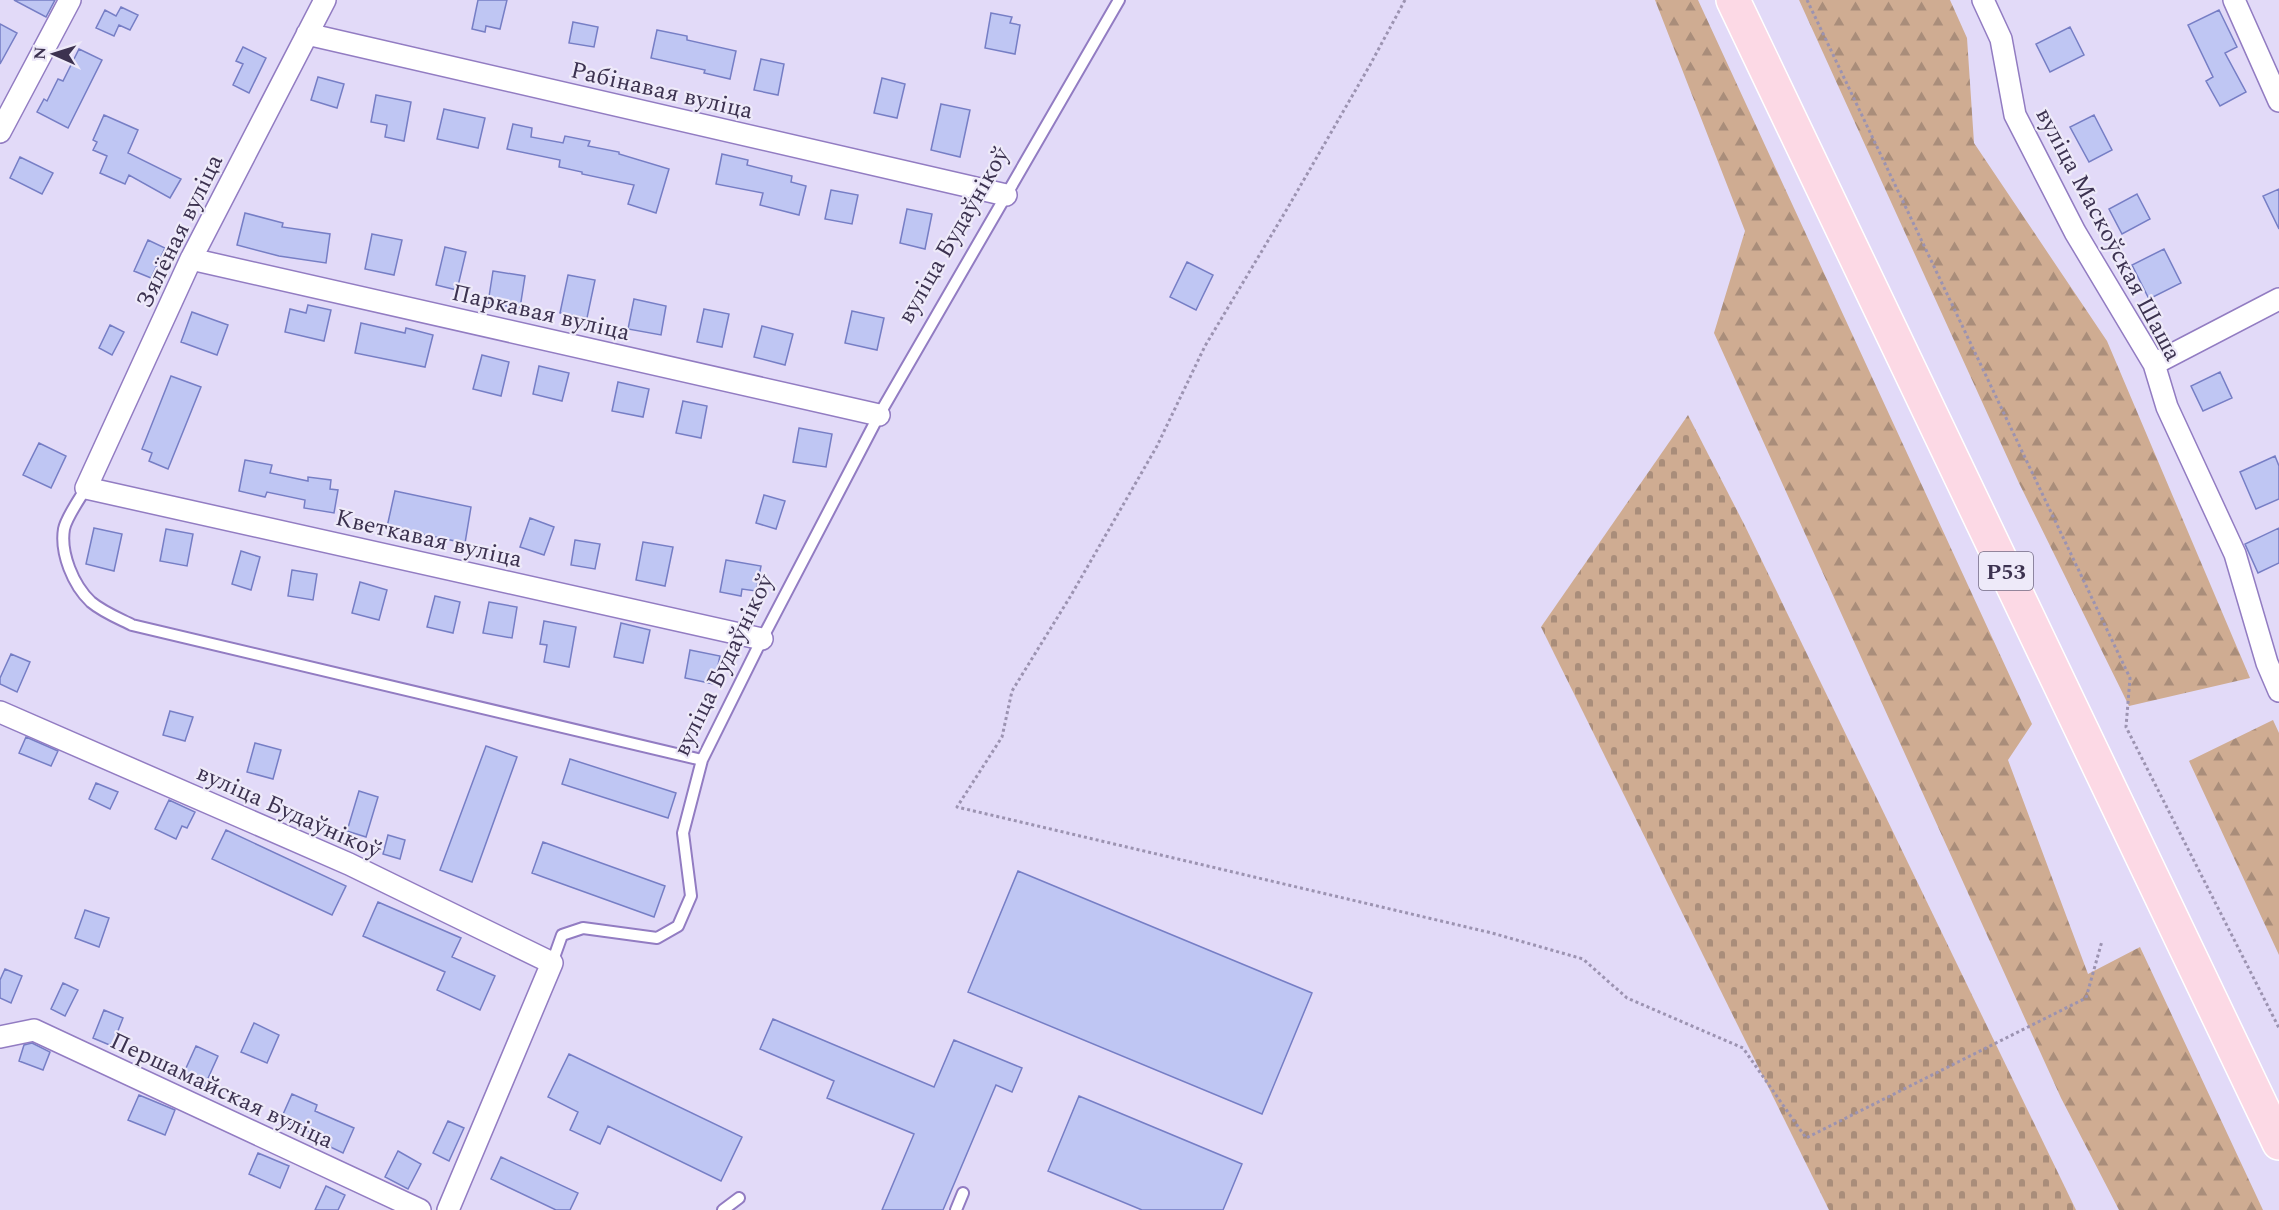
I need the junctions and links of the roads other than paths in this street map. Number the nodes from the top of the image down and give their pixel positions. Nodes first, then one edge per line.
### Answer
1 (70, 0) edge
2 (325, 0) edge
3 (1119, 0) edge
4 (1733, 0) edge
5 (1983, 0) edge
6 (2234, 0) edge
7 (307, 34) junction
8 (2279, 101) edge
9 (0, 132) edge
10 (1006, 195) junction
11 (191, 259) junction
12 (2279, 300) edge
13 (2154, 363) junction
14 (879, 415) junction
15 (86, 488) junction
16 (762, 639) junction
17 (2279, 691) edge
18 (0, 712) edge
19 (702, 760) junction
20 (552, 963) junction
21 (0, 1037) edge
22 (2279, 1143) edge
23 (963, 1193) dead end
24 (739, 1198) dead end
25 (420, 1210) edge
26 (448, 1210) edge
27 (723, 1210) edge
28 (956, 1210) edge

1 - 9 street
2 - 7 street, Зялёная вуліца
3 - 10 lane, вуліца Будаўнікоў
4 - 22 main road, Р53
5 - 13 street, вуліца Маскоўская Шаша
6 - 8 street
7 - 10 street, Рабінавая вуліца
7 - 11 street, Зялёная вуліца
10 - 14 lane, вуліца Будаўнікоў
11 - 14 street, Паркавая вуліца
11 - 15 street, Зялёная вуліца
12 - 13 street
13 - 17 street, вуліца Маскоўская Шаша
14 - 16 lane, вуліца Будаўнікоў
15 - 16 street, Кветкавая вуліца
15 - 19 lane
16 - 19 lane, вуліца Будаўнікоў
18 - 20 street, вуліца Будаўнікоў
19 - 20 lane, вуліца Будаўнікоў
20 - 26 street
21 - 25 street, Першамайская вуліца
23 - 28 lane
24 - 27 lane

